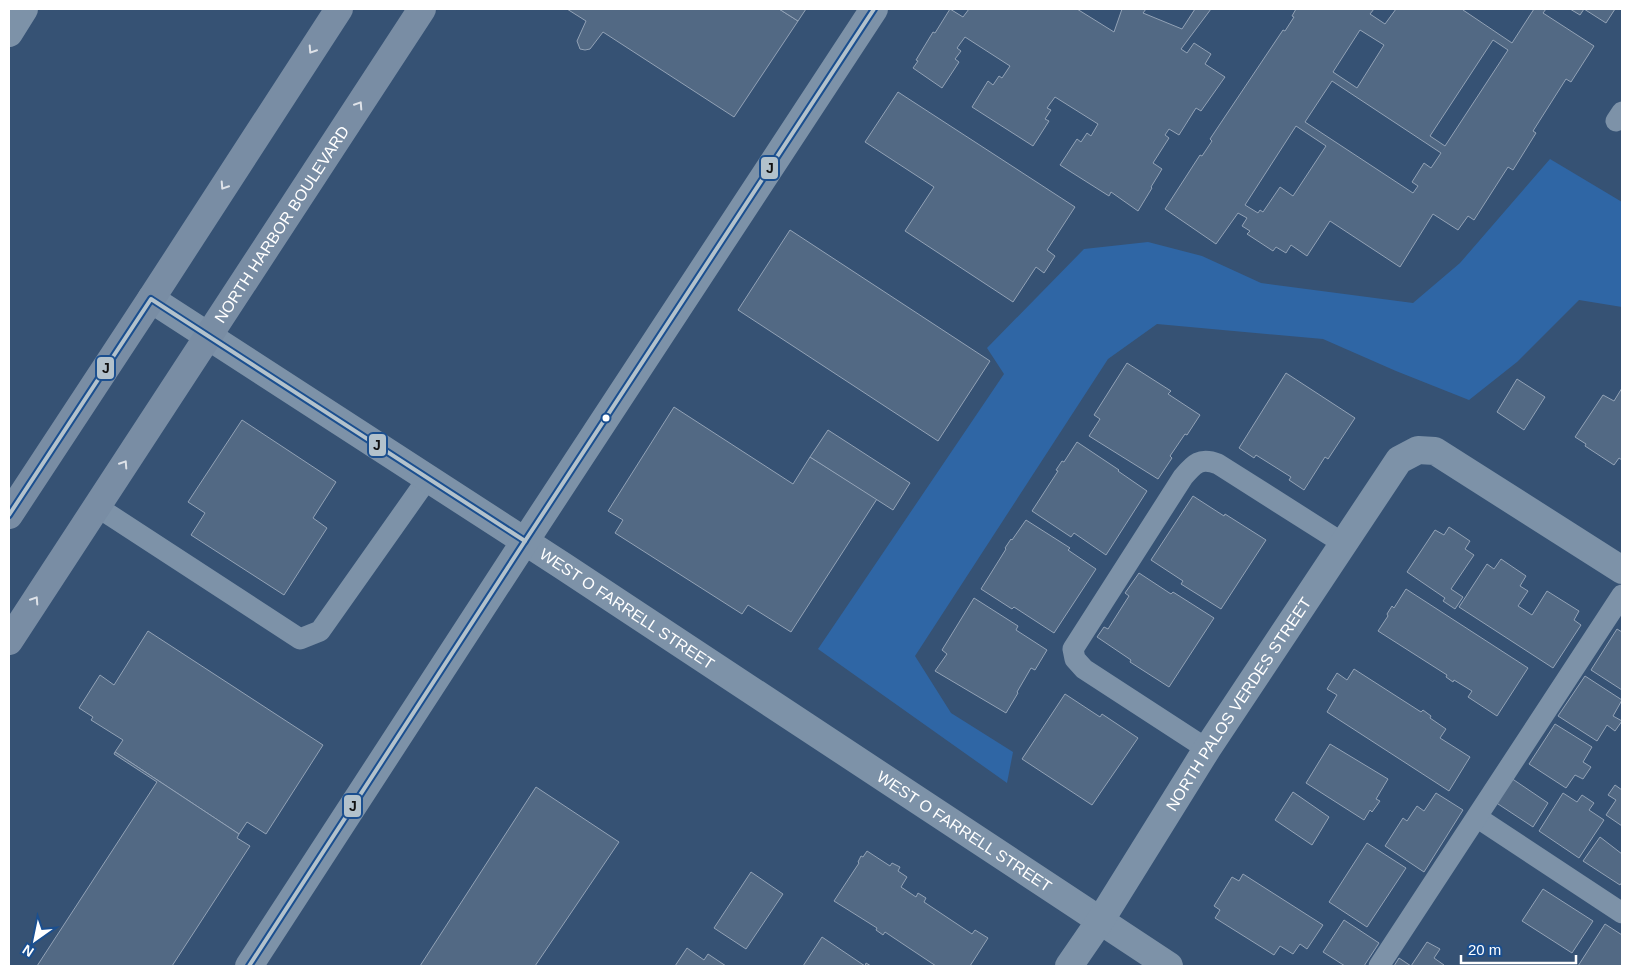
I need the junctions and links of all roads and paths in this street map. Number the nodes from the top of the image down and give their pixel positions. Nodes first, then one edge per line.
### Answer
1 (24, 9) edge
2 (339, 9) edge
3 (422, 9) edge
4 (874, 9) edge
5 (9, 33) edge
6 (151, 299) junction
7 (208, 336) junction
8 (428, 478) junction
9 (96, 506) junction
10 (10, 516) edge
11 (525, 541) junction
12 (1344, 544) junction
13 (1622, 570) edge
14 (1622, 595) edge
15 (9, 641) edge
16 (1207, 749) junction
17 (1478, 818) junction
18 (1622, 913) edge
19 (1100, 921) junction
20 (249, 966) edge
21 (1069, 966) edge
22 (1169, 966) edge
23 (1380, 966) edge

1 - 5 street
2 -> 6 main road
7 -> 3 main road, NORTH HARBOR BOULEVARD
4 - 11 street
6 - 7 street, WEST O FARRELL STREET
6 - 10 main road
7 - 8 street, WEST O FARRELL STREET
9 -> 7 main road, NORTH HARBOR BOULEVARD
8 - 9 lane
8 - 11 street, WEST O FARRELL STREET
15 -> 9 main road, NORTH HARBOR BOULEVARD
11 - 19 street, WEST O FARRELL STREET
11 - 20 street
12 - 13 street, NORTH PALOS VERDES STREET
12 - 16 street, NORTH PALOS VERDES STREET
12 - 16 lane
14 - 17 lane
16 - 19 street, NORTH PALOS VERDES STREET
17 - 18 lane
17 - 23 lane
19 - 21 street, NORTH PALOS VERDES STREET
19 - 22 street, WEST O FARRELL STREET

